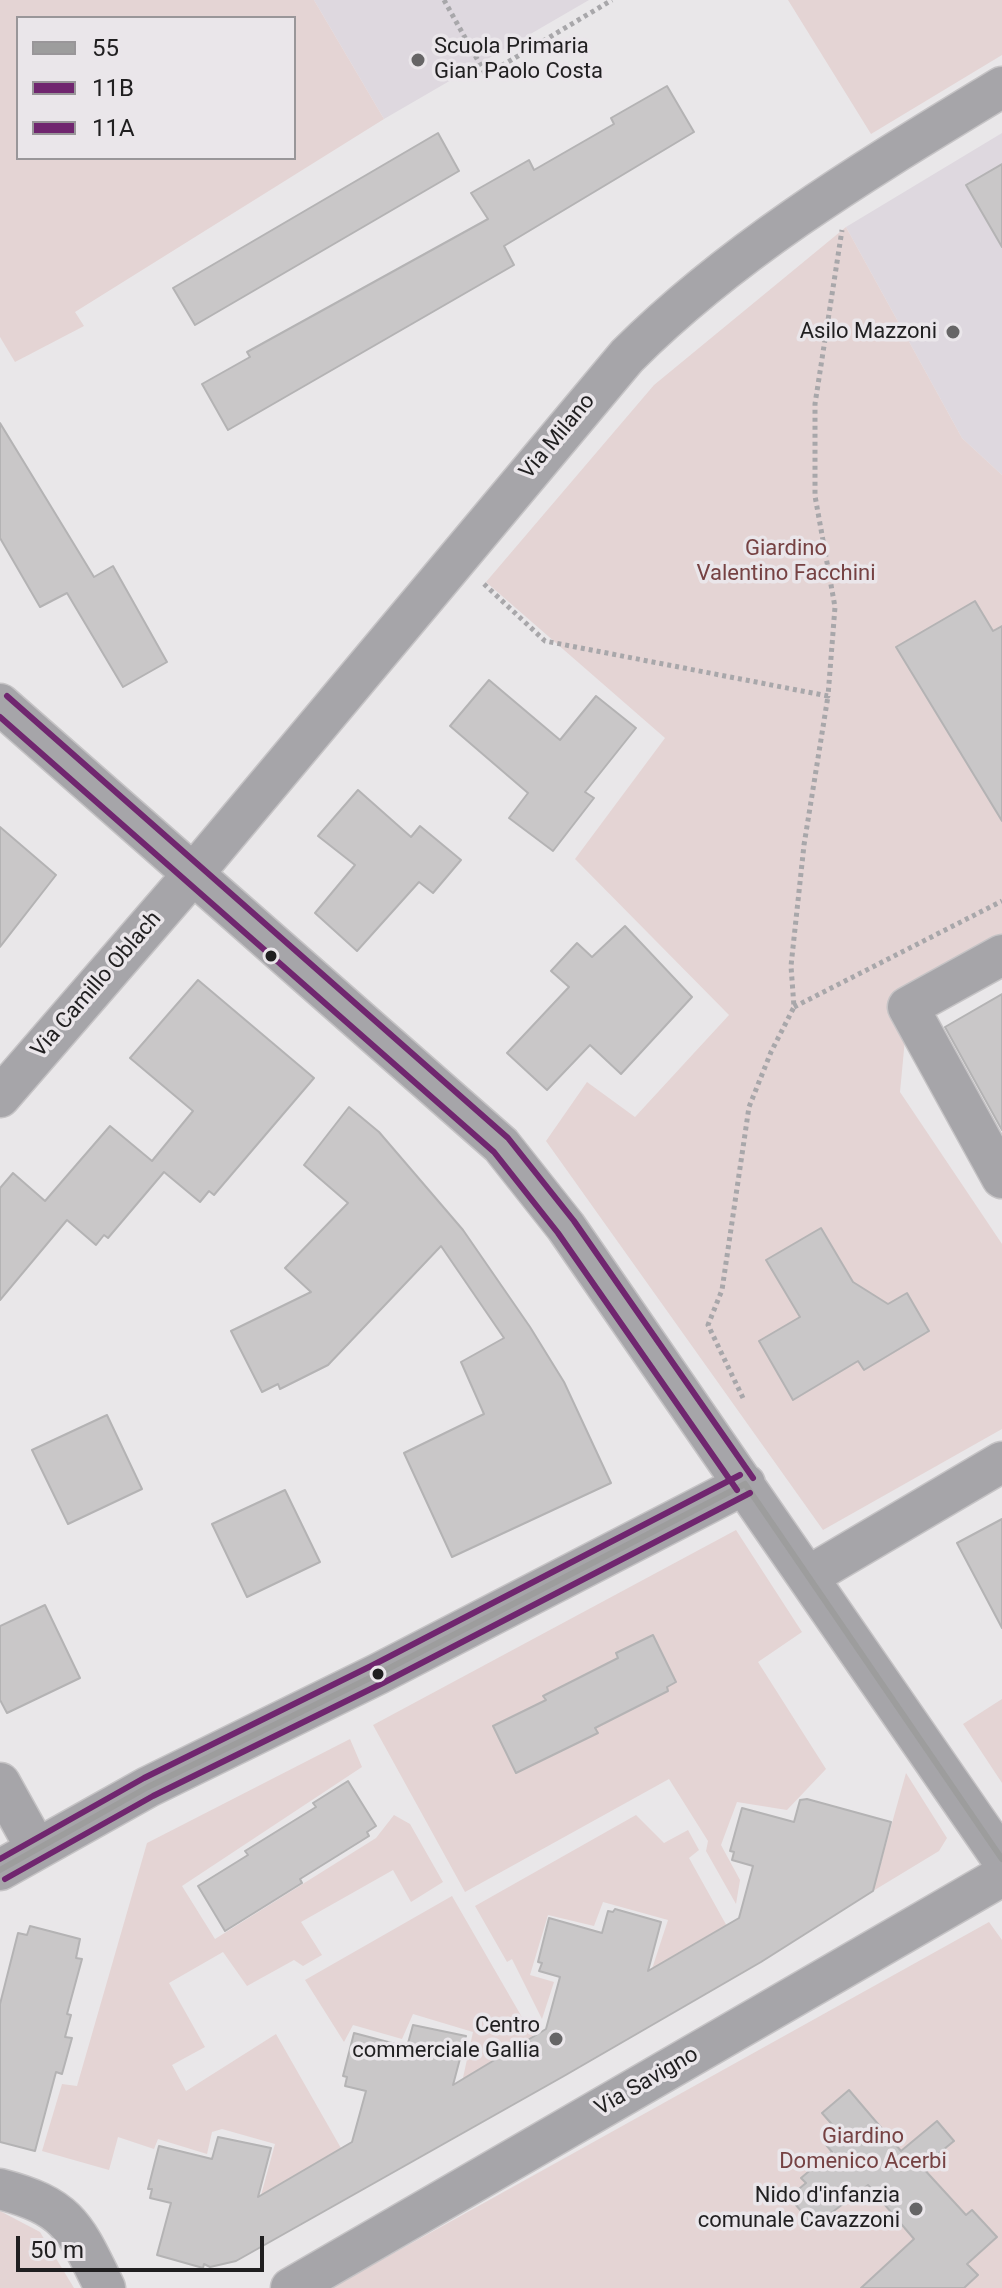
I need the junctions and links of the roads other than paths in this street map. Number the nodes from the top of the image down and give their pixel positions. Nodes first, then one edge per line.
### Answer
1 (1002, 87) edge
2 (0, 704) edge
3 (194, 873) junction
4 (1002, 955) edge
5 (0, 1097) edge
6 (1002, 1178) edge
7 (1002, 1462) edge
8 (745, 1484) junction
9 (809, 1576) junction
10 (0, 1783) edge
11 (36, 1848) junction
12 (1002, 1859) edge
13 (0, 1870) edge
14 (1002, 1876) edge
15 (0, 2189) edge
16 (105, 2288) edge
17 (291, 2288) edge

1 - 3 street, Via Milano
2 - 3 street
3 - 5 street, Via Camillo Oblach
3 - 8 street
4 - 6 street
7 - 9 street
8 - 9 street
8 - 11 street
9 - 12 street
10 - 11 street
11 - 13 street
14 - 17 street, Via Savigno
15 - 16 street

